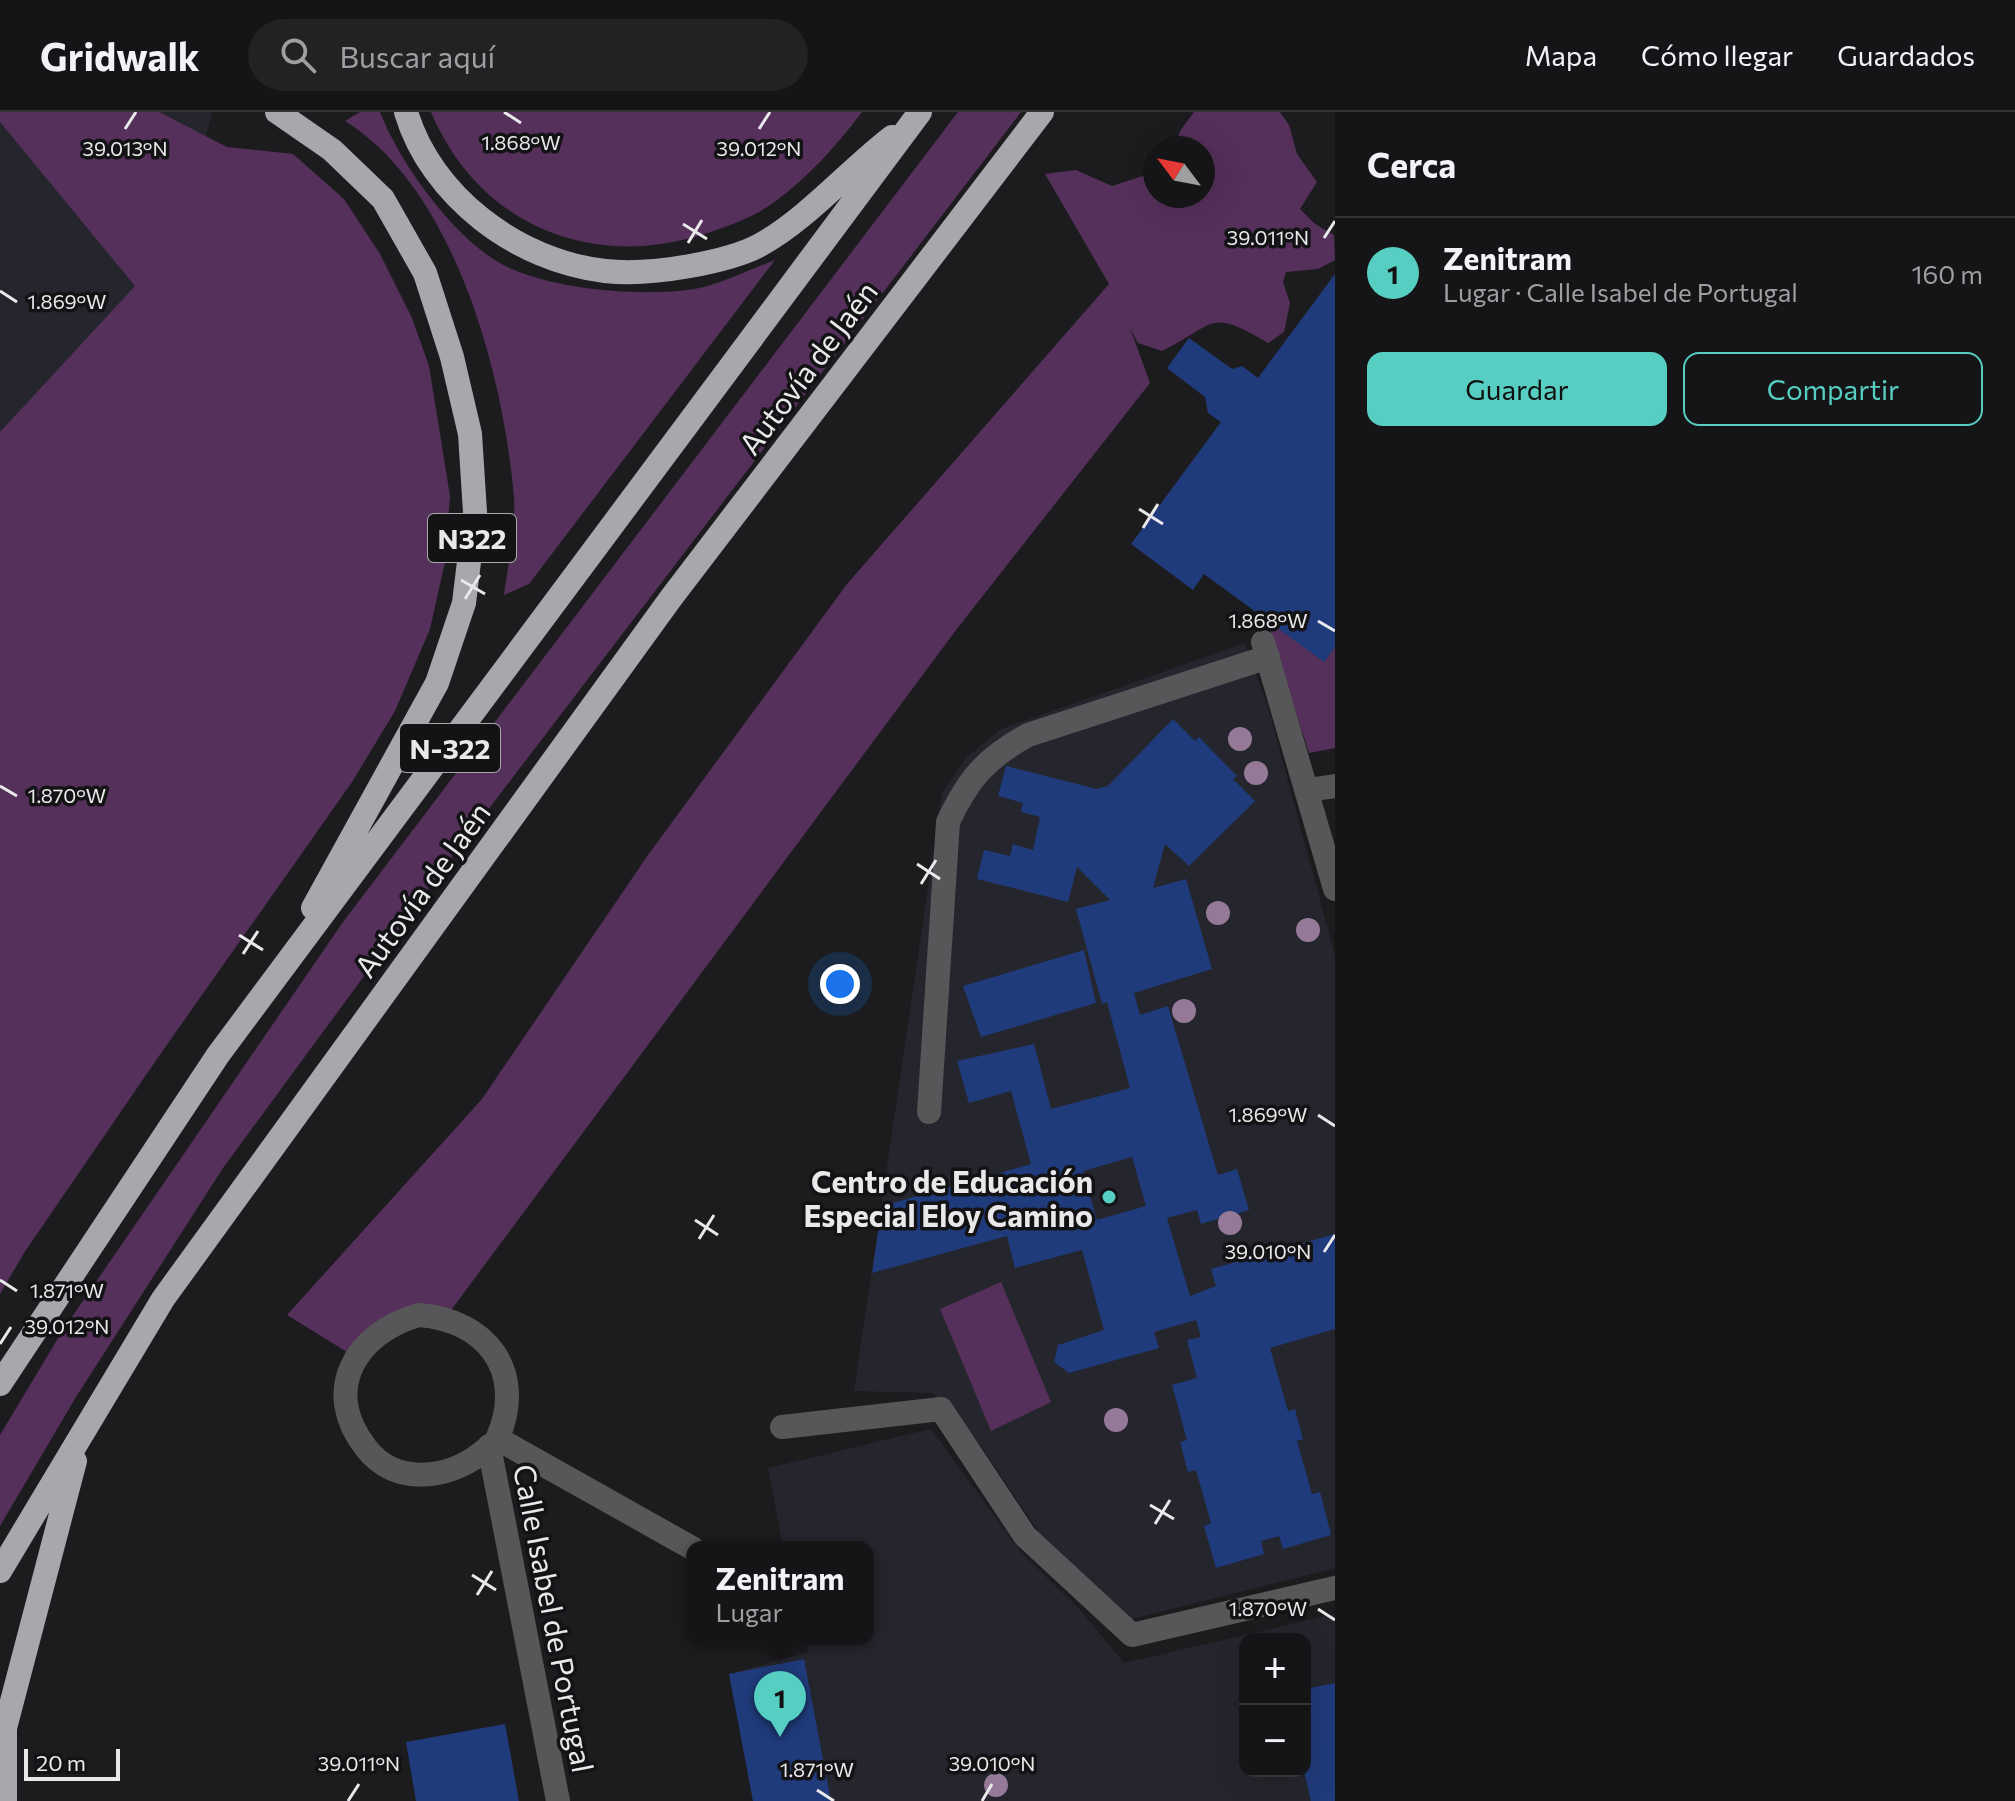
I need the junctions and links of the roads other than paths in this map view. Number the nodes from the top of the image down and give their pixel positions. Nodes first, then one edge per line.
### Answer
1 (277, 112) edge
2 (406, 112) edge
3 (1042, 112) edge
4 (917, 117) edge
5 (1335, 786) edge
6 (1308, 790) junction
7 (1335, 889) edge
8 (270, 986) junction
9 (929, 1112) dead end
10 (0, 1384) edge
11 (782, 1427) dead end
12 (84, 1429) junction
13 (494, 1443) junction
14 (686, 1545) edge
15 (0, 1571) edge
16 (1335, 1588) edge
17 (5, 1801) edge
18 (558, 1801) edge

1 - 8 highway, N322
2 - 4 highway
3 - 12 highway, Autovía de Jaén / N-322
4 - 8 highway, Autovía de Jaén / N-322
5 - 6 street
6 - 7 street
6 - 9 street
8 - 10 highway, Autovía de Jaén / N-322
11 - 16 street
12 - 15 highway, Autovía de Jaén / N-322
12 - 17 highway
13 - 13 street
13 - 14 street
13 - 18 street, Calle Isabel de Portugal

